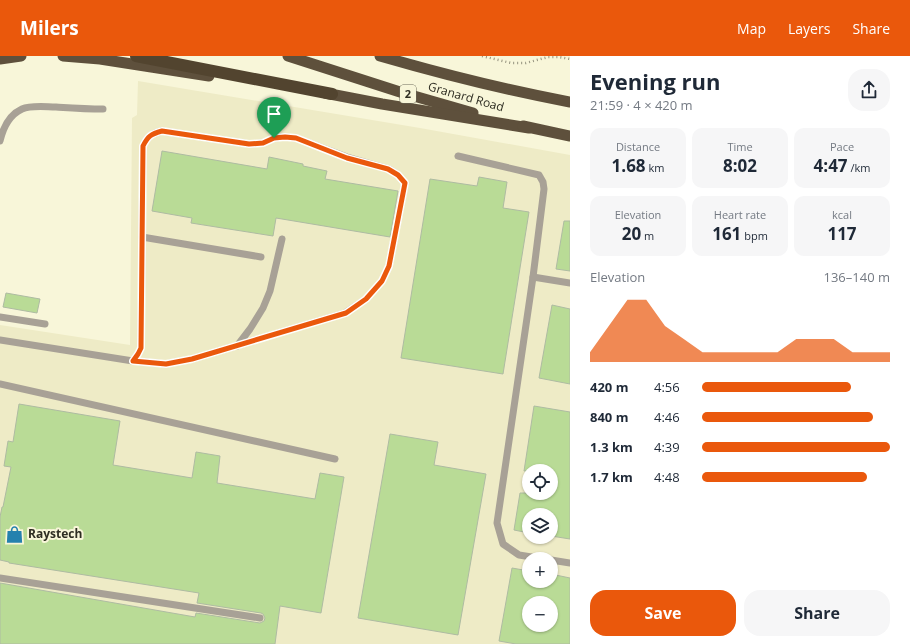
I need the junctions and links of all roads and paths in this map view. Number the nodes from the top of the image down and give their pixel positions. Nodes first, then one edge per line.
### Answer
1 (21, 56) edge
2 (62, 56) edge
3 (136, 56) edge
4 (288, 56) edge
5 (380, 56) edge
6 (482, 56) edge
7 (0, 59) edge
8 (570, 59) edge
9 (332, 94) junction
10 (570, 102) edge
11 (103, 109) dead end
12 (529, 128) junction
13 (570, 136) edge
14 (0, 141) edge
15 (458, 156) dead end
16 (142, 237) junction
17 (282, 239) dead end
18 (261, 257) dead end
19 (533, 277) junction
20 (570, 283) edge
21 (0, 317) edge
22 (45, 324) dead end
23 (0, 340) edge
24 (237, 346) junction
25 (133, 361) junction
26 (0, 384) edge
27 (335, 459) dead end
28 (522, 555) edge
29 (558, 561) edge
30 (570, 563) edge
31 (0, 578) edge
32 (260, 618) dead end

1 - 7 highway
2 - 9 highway
3 - 9 highway
4 - 12 highway, Granard Road / 2
5 - 10 highway, Granard Road / 2
6 - 8 path
9 - 12 highway
11 - 14 lane
12 - 13 highway, Granard Road / 2
15 - 19 lane
16 - 18 lane
16 - 24 lane
16 - 25 lane
17 - 24 lane
19 - 20 lane
19 - 28 lane
21 - 22 lane
23 - 25 lane
24 - 25 lane
26 - 27 lane
29 - 30 lane
31 - 32 lane

